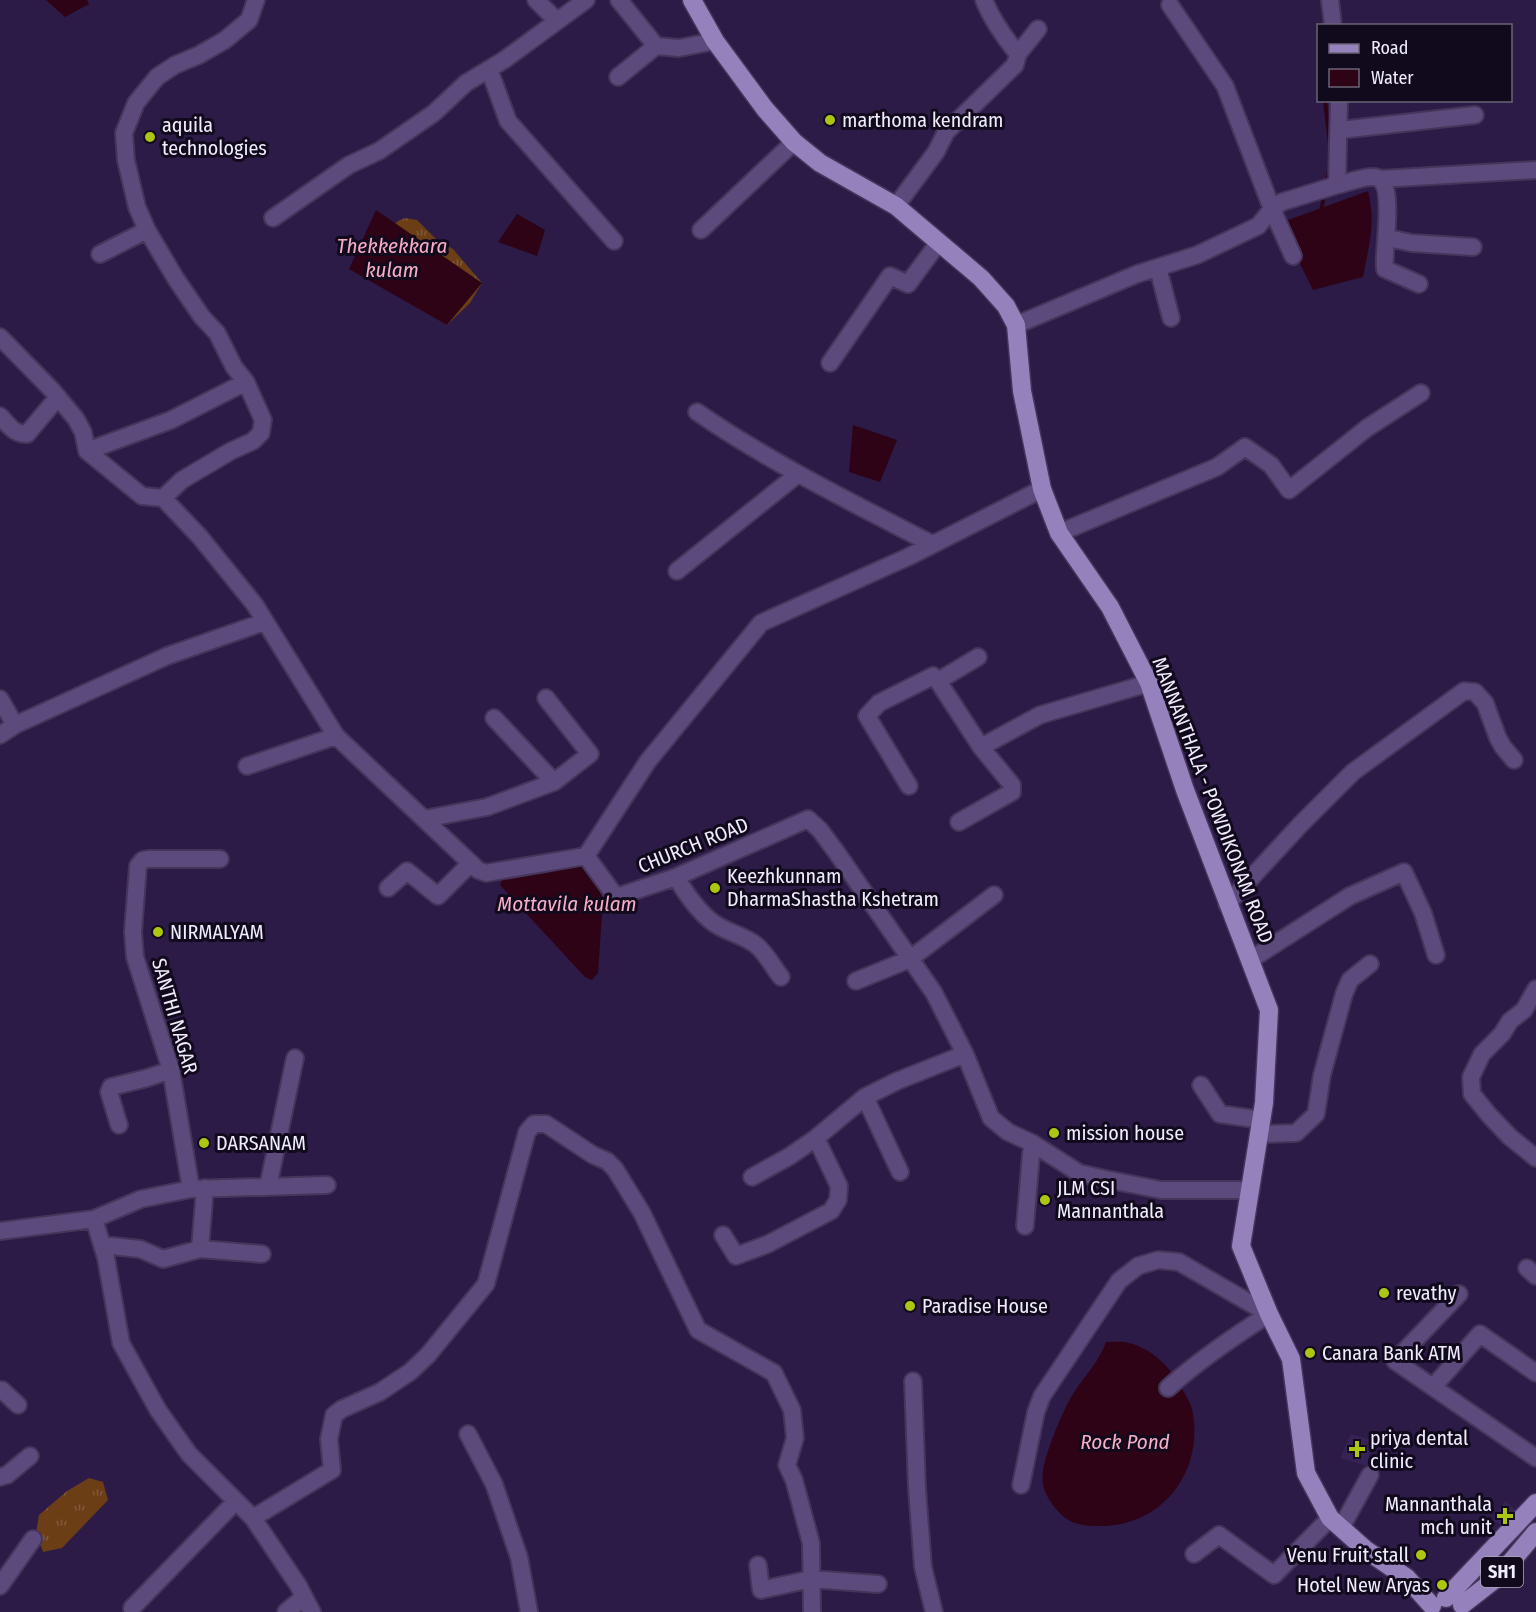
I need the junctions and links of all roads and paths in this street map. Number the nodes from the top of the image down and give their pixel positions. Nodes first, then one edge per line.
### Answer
1 (256, 0) edge
2 (536, 0) edge
3 (586, 0) edge
4 (619, 0) edge
5 (692, 0) edge
6 (984, 0) edge
7 (1330, 0) edge
8 (1170, 5) dead end
9 (557, 21) junction
10 (1333, 24) edge
11 (1038, 29) dead end
12 (715, 41) junction
13 (656, 46) junction
14 (1018, 54) junction
15 (489, 69) junction
16 (618, 77) dead end
17 (1339, 102) edge
18 (1475, 115) dead end
19 (1340, 130) junction
20 (794, 142) junction
21 (1536, 170) edge
22 (1380, 179) junction
23 (1337, 185) junction
24 (896, 206) junction
25 (1272, 209) junction
26 (273, 218) dead end
27 (147, 230) junction
28 (701, 230) dead end
29 (1388, 238) junction
30 (614, 241) dead end
31 (939, 242) junction
32 (1473, 247) dead end
33 (100, 254) dead end
34 (1293, 256) dead end
35 (1158, 268) junction
36 (1419, 284) dead end
37 (1172, 318) dead end
38 (1017, 325) junction
39 (0, 337) edge
40 (830, 363) dead end
41 (246, 382) junction
42 (1421, 393) dead end
43 (58, 397) junction
44 (697, 412) dead end
45 (0, 416) edge
46 (87, 451) junction
47 (798, 474) junction
48 (1042, 489) junction
49 (163, 498) junction
50 (1059, 533) junction
51 (932, 544) junction
52 (677, 571) dead end
53 (264, 622) junction
54 (978, 657) dead end
55 (938, 681) junction
56 (1149, 683) junction
57 (0, 699) edge
58 (546, 699) dead end
59 (494, 718) dead end
60 (15, 724) junction
61 (0, 735) edge
62 (336, 736) junction
63 (981, 747) junction
64 (1514, 760) dead end
65 (247, 766) dead end
66 (554, 782) junction
67 (909, 786) dead end
68 (424, 819) junction
69 (959, 822) dead end
70 (586, 856) junction
71 (220, 859) dead end
72 (471, 863) junction
73 (676, 877) junction
74 (388, 888) dead end
75 (994, 895) dead end
76 (1227, 904) junction
77 (1436, 955) dead end
78 (910, 959) junction
79 (1250, 960) junction
80 (1370, 964) dead end
81 (782, 977) dead end
82 (856, 981) dead end
83 (1536, 989) edge
84 (964, 1054) junction
85 (295, 1058) dead end
86 (171, 1070) junction
87 (1201, 1085) dead end
88 (865, 1097) junction
89 (119, 1125) dead end
90 (1261, 1127) junction
91 (816, 1138) junction
92 (1032, 1143) junction
93 (1536, 1158) edge
94 (900, 1172) dead end
95 (752, 1177) dead end
96 (327, 1185) dead end
97 (268, 1187) junction
98 (197, 1188) junction
99 (1251, 1190) junction
100 (94, 1219) junction
101 (1025, 1226) dead end
102 (0, 1231) edge
103 (723, 1235) dead end
104 (102, 1245) junction
105 (200, 1249) junction
106 (262, 1254) dead end
107 (1459, 1294) dead end
108 (1269, 1314) junction
109 (1536, 1373) edge
110 (913, 1381) dead end
111 (1433, 1387) junction
112 (1168, 1388) dead end
113 (0, 1390) edge
114 (18, 1405) dead end
115 (468, 1434) dead end
116 (30, 1456) dead end
117 (1536, 1458) edge
118 (1370, 1475) dead end
119 (0, 1477) edge
120 (1021, 1485) dead end
121 (236, 1501) junction
122 (1536, 1503) edge
123 (253, 1518) junction
124 (1335, 1523) junction
125 (1536, 1532) edge
126 (33, 1539) dead end
127 (1194, 1554) dead end
128 (758, 1565) dead end
129 (811, 1580) junction
130 (878, 1584) dead end
131 (0, 1586) edge
132 (308, 1605) edge
133 (1447, 1606) edge
134 (132, 1608) dead end
135 (286, 1612) edge
136 (529, 1612) edge
137 (812, 1612) edge
138 (934, 1612) edge

1 - 27 street
2 - 9 street
3 - 9 street
4 - 13 street
5 - 12 main road, MANNANTHALA - POWDIKONAM ROAD
6 - 14 street
7 - 10 street
8 - 25 street
9 - 15 street
11 - 14 street
12 - 13 street
12 - 20 main road, MANNANTHALA - POWDIKONAM ROAD
13 - 16 street
14 - 24 street
15 - 26 street
15 - 30 street
17 - 19 street
18 - 19 street
19 - 23 street
20 - 24 main road, MANNANTHALA - POWDIKONAM ROAD
20 - 28 street
21 - 22 street
22 - 23 street
22 - 29 street
23 - 25 street
24 - 31 main road, MANNANTHALA - POWDIKONAM ROAD
25 - 34 street
25 - 35 street
27 - 33 street
27 - 41 street
29 - 32 street
29 - 36 street
31 - 38 main road, MANNANTHALA - POWDIKONAM ROAD
31 - 40 street
35 - 37 street
35 - 38 street
38 - 48 main road, MANNANTHALA - POWDIKONAM ROAD
39 - 43 street
41 - 46 street
41 - 49 street
42 - 50 street
43 - 45 street
43 - 46 street
44 - 47 street
46 - 49 street
47 - 51 street
47 - 52 street
48 - 50 main road, MANNANTHALA - POWDIKONAM ROAD
48 - 51 street
49 - 53 street
50 - 56 main road, MANNANTHALA - POWDIKONAM ROAD
51 - 70 street
53 - 60 street
53 - 62 street
54 - 55 street
55 - 63 street
55 - 67 street
56 - 63 street
56 - 76 main road, MANNANTHALA - POWDIKONAM ROAD
57 - 60 street
58 - 66 street
59 - 66 street
60 - 61 street
62 - 65 street
62 - 68 street
63 - 69 street
64 - 76 street
66 - 68 street
68 - 72 street
70 - 72 street
70 - 73 street, CHURCH ROAD
71 - 86 street, SANTHI NAGAR
72 - 74 street
73 - 78 street, CHURCH ROAD
73 - 81 street
75 - 78 street
76 - 79 main road, MANNANTHALA - POWDIKONAM ROAD
77 - 79 street
78 - 82 street
78 - 84 street, CHURCH ROAD
79 - 90 main road, MANNANTHALA - POWDIKONAM ROAD
80 - 90 street
83 - 93 street
84 - 88 street
84 - 92 street, CHURCH ROAD
85 - 97 street
86 - 89 street
86 - 98 street, SANTHI NAGAR
87 - 90 street
88 - 91 street
88 - 94 street
90 - 99 main road, MANNANTHALA - POWDIKONAM ROAD
91 - 95 street
91 - 103 street
92 - 99 street, CHURCH ROAD
92 - 101 street
96 - 97 street
97 - 98 street
98 - 100 street
98 - 105 street, SANTHI NAGAR
99 - 108 main road, MANNANTHALA - POWDIKONAM ROAD
100 - 102 street
100 - 104 street
104 - 105 street
104 - 121 street
105 - 106 street
107 - 111 street
108 - 112 street
108 - 120 street
108 - 124 main road, MANNANTHALA - POWDIKONAM ROAD
109 - 111 street
110 - 138 street
111 - 117 street
113 - 114 street
115 - 136 street
116 - 119 street
118 - 124 street
121 - 123 street
121 - 134 street
122 - 133 main road, SH1
123 - 129 street
123 - 132 street
124 - 127 street
124 - 133 main road, MANNANTHALA - POWDIKONAM ROAD
125 - 133 main road, SH1
126 - 131 street
128 - 129 street
129 - 130 street
129 - 137 street
132 - 135 street

